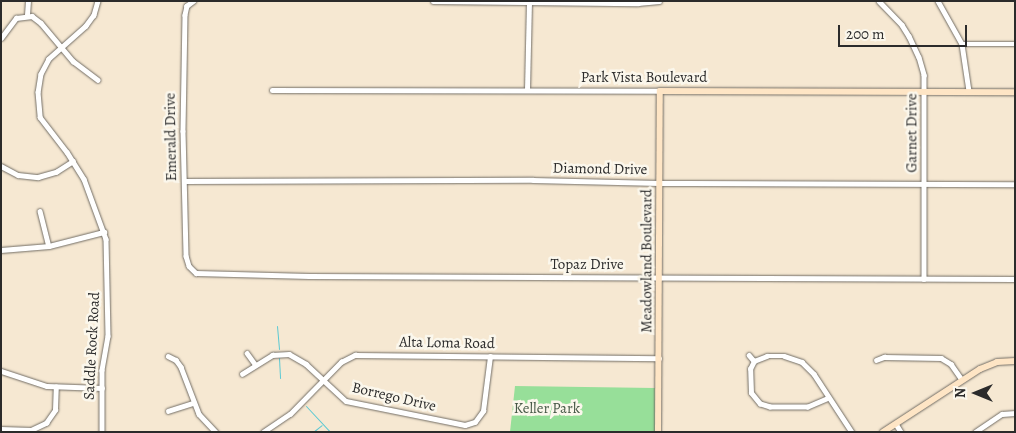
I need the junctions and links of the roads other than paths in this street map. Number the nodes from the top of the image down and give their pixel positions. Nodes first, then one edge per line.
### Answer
1 (28, 1) edge
2 (98, 1) edge
3 (433, 1) edge
4 (659, 1) edge
5 (879, 1) edge
6 (938, 1) edge
7 (192, 2) edge
8 (529, 2) edge
9 (27, 15) junction
10 (1, 38) edge
11 (962, 44) junction
12 (1015, 44) edge
13 (61, 48) junction
14 (98, 80) dead end
15 (272, 90) dead end
16 (527, 90) junction
17 (660, 91) junction
18 (924, 91) junction
19 (969, 91) junction
20 (1015, 92) edge
21 (73, 161) junction
22 (1, 166) edge
23 (184, 181) junction
24 (659, 183) junction
25 (925, 184) junction
26 (1015, 184) edge
27 (40, 211) dead end
28 (104, 232) junction
29 (50, 246) junction
30 (1, 250) edge
31 (191, 270) joint
32 (659, 278) junction
33 (924, 279) junction
34 (1015, 279) edge
35 (247, 353) dead end
36 (749, 354) dead end
37 (168, 356) dead end
38 (490, 356) junction
39 (659, 358) junction
40 (811, 360) dead end
41 (876, 360) dead end
42 (754, 361) junction
43 (1015, 361) edge
44 (255, 364) junction
45 (806, 365) junction
46 (1, 371) edge
47 (242, 374) dead end
48 (324, 380) junction
49 (962, 380) junction
50 (56, 387) junction
51 (102, 388) junction
52 (829, 398) junction
53 (193, 403) junction
54 (168, 411) dead end
55 (1015, 413) edge
56 (896, 424) junction
57 (1, 429) edge
58 (102, 432) edge
59 (216, 432) edge
60 (263, 432) edge
61 (658, 432) edge
62 (852, 432) edge
63 (883, 432) edge
64 (901, 432) edge
65 (975, 432) edge

1 - 9 street
2 - 13 street, Saddle Rock Road
3 - 8 street
4 - 8 street
5 - 18 street, Garnet Drive
6 - 11 street
7 - 23 street, Emerald Drive
8 - 16 street
9 - 10 street
9 - 13 street
11 - 12 street
11 - 19 street
13 - 14 street
13 - 21 street, Saddle Rock Road
15 - 16 street, Park Vista Boulevard
16 - 17 street, Park Vista Boulevard
17 - 18 street, Park Vista Boulevard
17 - 24 street, Meadowland Boulevard
18 - 19 street, Park Vista Boulevard
18 - 25 street, Garnet Drive
19 - 20 street, Park Vista Boulevard
21 - 22 street
21 - 28 street, Saddle Rock Road
23 - 24 street, Diamond Drive
23 - 31 street, Emerald Drive
24 - 25 street, Diamond Drive
24 - 32 street, Meadowland Boulevard
25 - 26 street, Diamond Drive
25 - 33 street, Garnet Drive
27 - 29 street
28 - 29 street
28 - 51 street, Saddle Rock Road
29 - 30 street
31 - 32 street, Topaz Drive
32 - 33 street, Topaz Drive
32 - 39 street, Meadowland Boulevard
33 - 34 street, Topaz Drive
35 - 44 street
36 - 42 street
37 - 53 street
38 - 39 street, Alta Loma Road
38 - 48 street, Alta Loma Road
38 - 48 street, Borrego Drive
39 - 61 street, Meadowland Boulevard
40 - 45 street
41 - 49 street
42 - 45 street
42 - 52 street
43 - 49 street
44 - 47 street, Borrego Drive
44 - 48 street, Borrego Drive
45 - 52 street
46 - 50 street
48 - 60 street, Alta Loma Road
49 - 56 street
50 - 51 street
50 - 57 street
51 - 58 street, Saddle Rock Road
52 - 62 street
53 - 54 street
53 - 59 street
55 - 65 street
56 - 63 street
56 - 64 street

